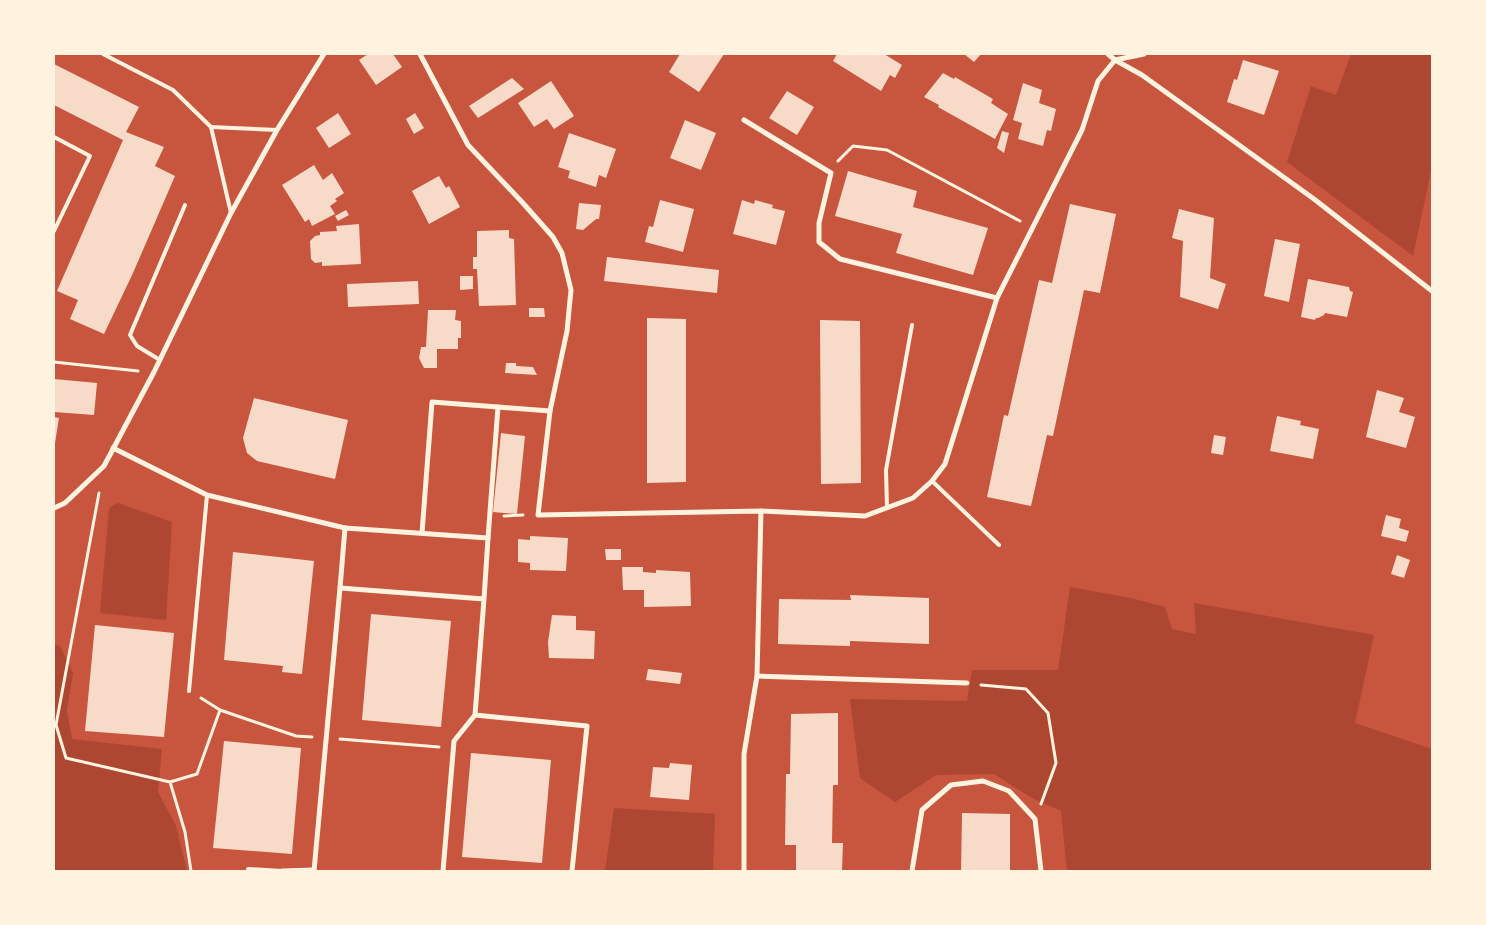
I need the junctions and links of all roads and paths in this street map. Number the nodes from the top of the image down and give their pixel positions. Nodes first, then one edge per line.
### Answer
1 (103, 54) edge
2 (324, 54) edge
3 (420, 54) edge
4 (1108, 54) edge
5 (1144, 54) edge
6 (1116, 60) junction
7 (744, 120) dead end
8 (211, 127) junction
9 (277, 130) junction
10 (54, 137) edge
11 (828, 171) junction
12 (185, 205) dead end
13 (231, 213) junction
14 (1032, 227) junction
15 (54, 231) edge
16 (1432, 291) edge
17 (996, 298) junction
18 (912, 324) dead end
19 (160, 360) junction
20 (54, 362) edge
21 (154, 372) junction
22 (498, 408) junction
23 (550, 411) junction
24 (113, 448) junction
25 (104, 466) junction
26 (932, 481) junction
27 (207, 495) junction
28 (54, 508) edge
29 (887, 508) junction
30 (761, 511) junction
31 (538, 515) junction
32 (490, 517) junction
33 (345, 528) junction
34 (422, 533) junction
35 (488, 538) junction
36 (999, 545) dead end
37 (340, 588) junction
38 (484, 599) junction
39 (757, 676) junction
40 (967, 684) joint
41 (189, 691) joint
42 (220, 710) junction
43 (476, 714) junction
44 (326, 738) junction
45 (453, 748) junction
46 (170, 782) junction
47 (1035, 818) junction
48 (191, 871) edge
49 (248, 871) edge
50 (282, 871) edge
51 (314, 871) edge
52 (443, 871) edge
53 (572, 871) edge
54 (744, 871) edge
55 (912, 871) edge
56 (1041, 871) edge

1 - 8 lane
2 - 9 street
3 - 23 street
4 - 6 street
5 - 6 street
6 - 14 street
6 - 16 street
7 - 11 street
8 - 9 lane
8 - 13 lane
9 - 13 street
10 - 15 lane
11 - 14 path
11 - 17 street
12 - 19 lane
13 - 19 street
14 - 17 street
17 - 26 street
18 - 29 lane
19 - 21 street
20 - 21 path
21 - 24 street
22 - 23 street
22 - 32 street
22 - 34 street
23 - 31 street
24 - 25 street
24 - 27 street
25 - 28 street
25 - 46 path
26 - 29 street
26 - 36 lane
27 - 33 street
27 - 41 lane
29 - 30 street
30 - 31 street
30 - 39 street
31 - 32 path
32 - 35 street
33 - 34 street
33 - 37 street
34 - 35 street
35 - 38 street
37 - 38 street
37 - 44 street
38 - 43 street
39 - 40 street
39 - 54 street
40 - 47 path
41 - 42 path
42 - 44 path
42 - 46 path
43 - 45 street
43 - 53 street
44 - 45 path
44 - 51 street
45 - 52 street
46 - 48 path
47 - 55 street
47 - 56 street
49 - 50 lane
50 - 51 street

